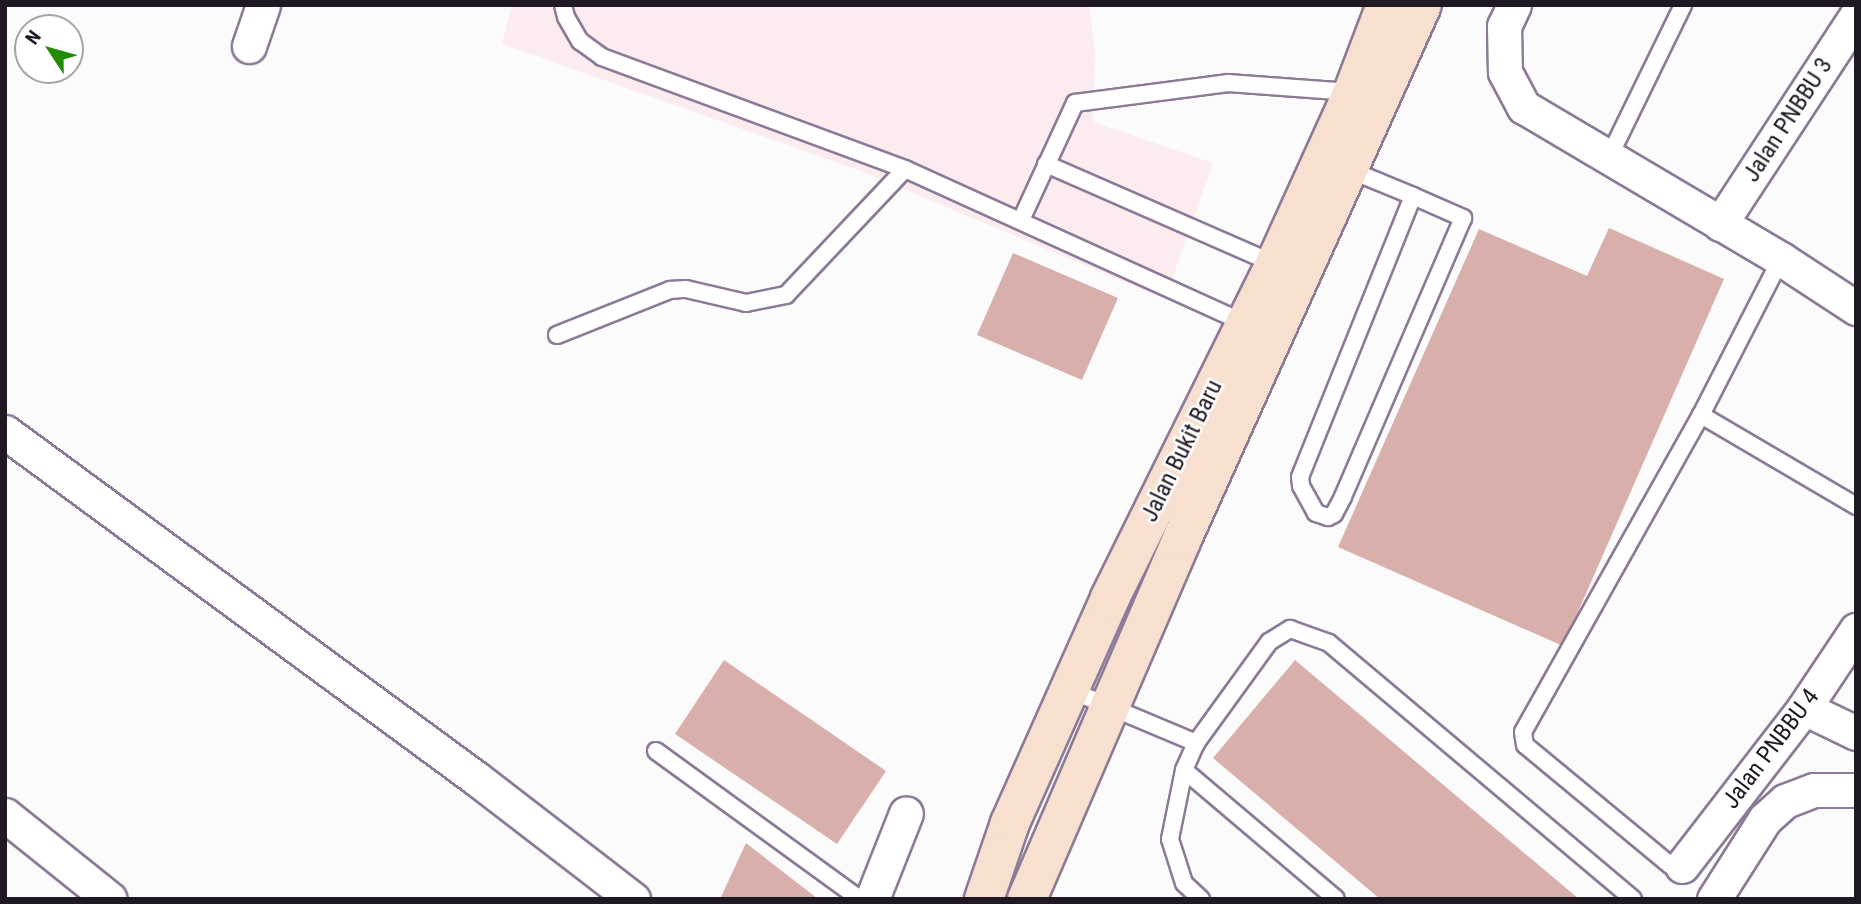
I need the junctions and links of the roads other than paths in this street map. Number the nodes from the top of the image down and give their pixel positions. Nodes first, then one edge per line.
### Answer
1 (263, 5) edge
2 (563, 5) edge
3 (1387, 5) edge
4 (1422, 5) edge
5 (1514, 5) edge
6 (1683, 5) edge
7 (1856, 16) edge
8 (248, 46) dead end
9 (1353, 92) junction
10 (1609, 158) junction
11 (1046, 164) junction
12 (905, 169) junction
13 (1350, 170) junction
14 (1413, 196) junction
15 (1021, 220) junction
16 (1720, 224) junction
17 (1781, 259) junction
18 (1275, 264) junction
19 (1856, 308) edge
20 (1245, 323) junction
21 (557, 335) dead end
22 (1701, 415) junction
23 (5, 432) edge
24 (1856, 506) edge
25 (1856, 630) edge
26 (1070, 690) junction
27 (1109, 707) junction
28 (1804, 708) junction
29 (1856, 733) edge
30 (1196, 743) junction
31 (656, 751) dead end
32 (1184, 770) junction
33 (1856, 790) edge
34 (906, 813) dead end
35 (5, 815) edge
36 (1682, 866) joint
37 (69, 884) edge
38 (110, 899) edge
39 (633, 899) edge
40 (860, 899) edge
41 (872, 899) edge
42 (985, 899) edge
43 (1027, 899) edge
44 (1201, 899) edge
45 (1336, 899) edge
46 (1633, 899) edge
47 (1714, 899) edge

1 - 8 street
2 - 12 lane
3 - 9 main road, Jalan Bukit Baru
4 - 13 main road, Jalan Bukit Baru
5 - 10 street
6 - 10 lane
7 - 16 street, Jalan PNBBU 3
9 - 11 lane
9 - 18 main road, Jalan Bukit Baru
10 - 16 street
11 - 15 lane
11 - 18 lane
12 - 15 lane
12 - 21 lane
13 - 14 lane
13 - 27 main road, Jalan Bukit Baru
14 - 14 lane
15 - 20 lane
16 - 17 street
17 - 19 street
17 - 22 lane
18 - 20 main road, Jalan Bukit Baru
20 - 26 main road, Jalan Bukit Baru
22 - 24 lane
22 - 36 lane
23 - 39 street
25 - 28 street, Jalan PNBBU 4
26 - 27 lane
26 - 42 main road, Jalan Bukit Baru
27 - 30 lane
27 - 43 main road, Jalan Bukit Baru
28 - 29 street
28 - 36 street, Jalan PNBBU 4
30 - 32 lane
30 - 46 lane
31 - 40 lane
32 - 44 lane
32 - 45 lane
33 - 47 street
34 - 41 street
35 - 37 street
37 - 38 street

